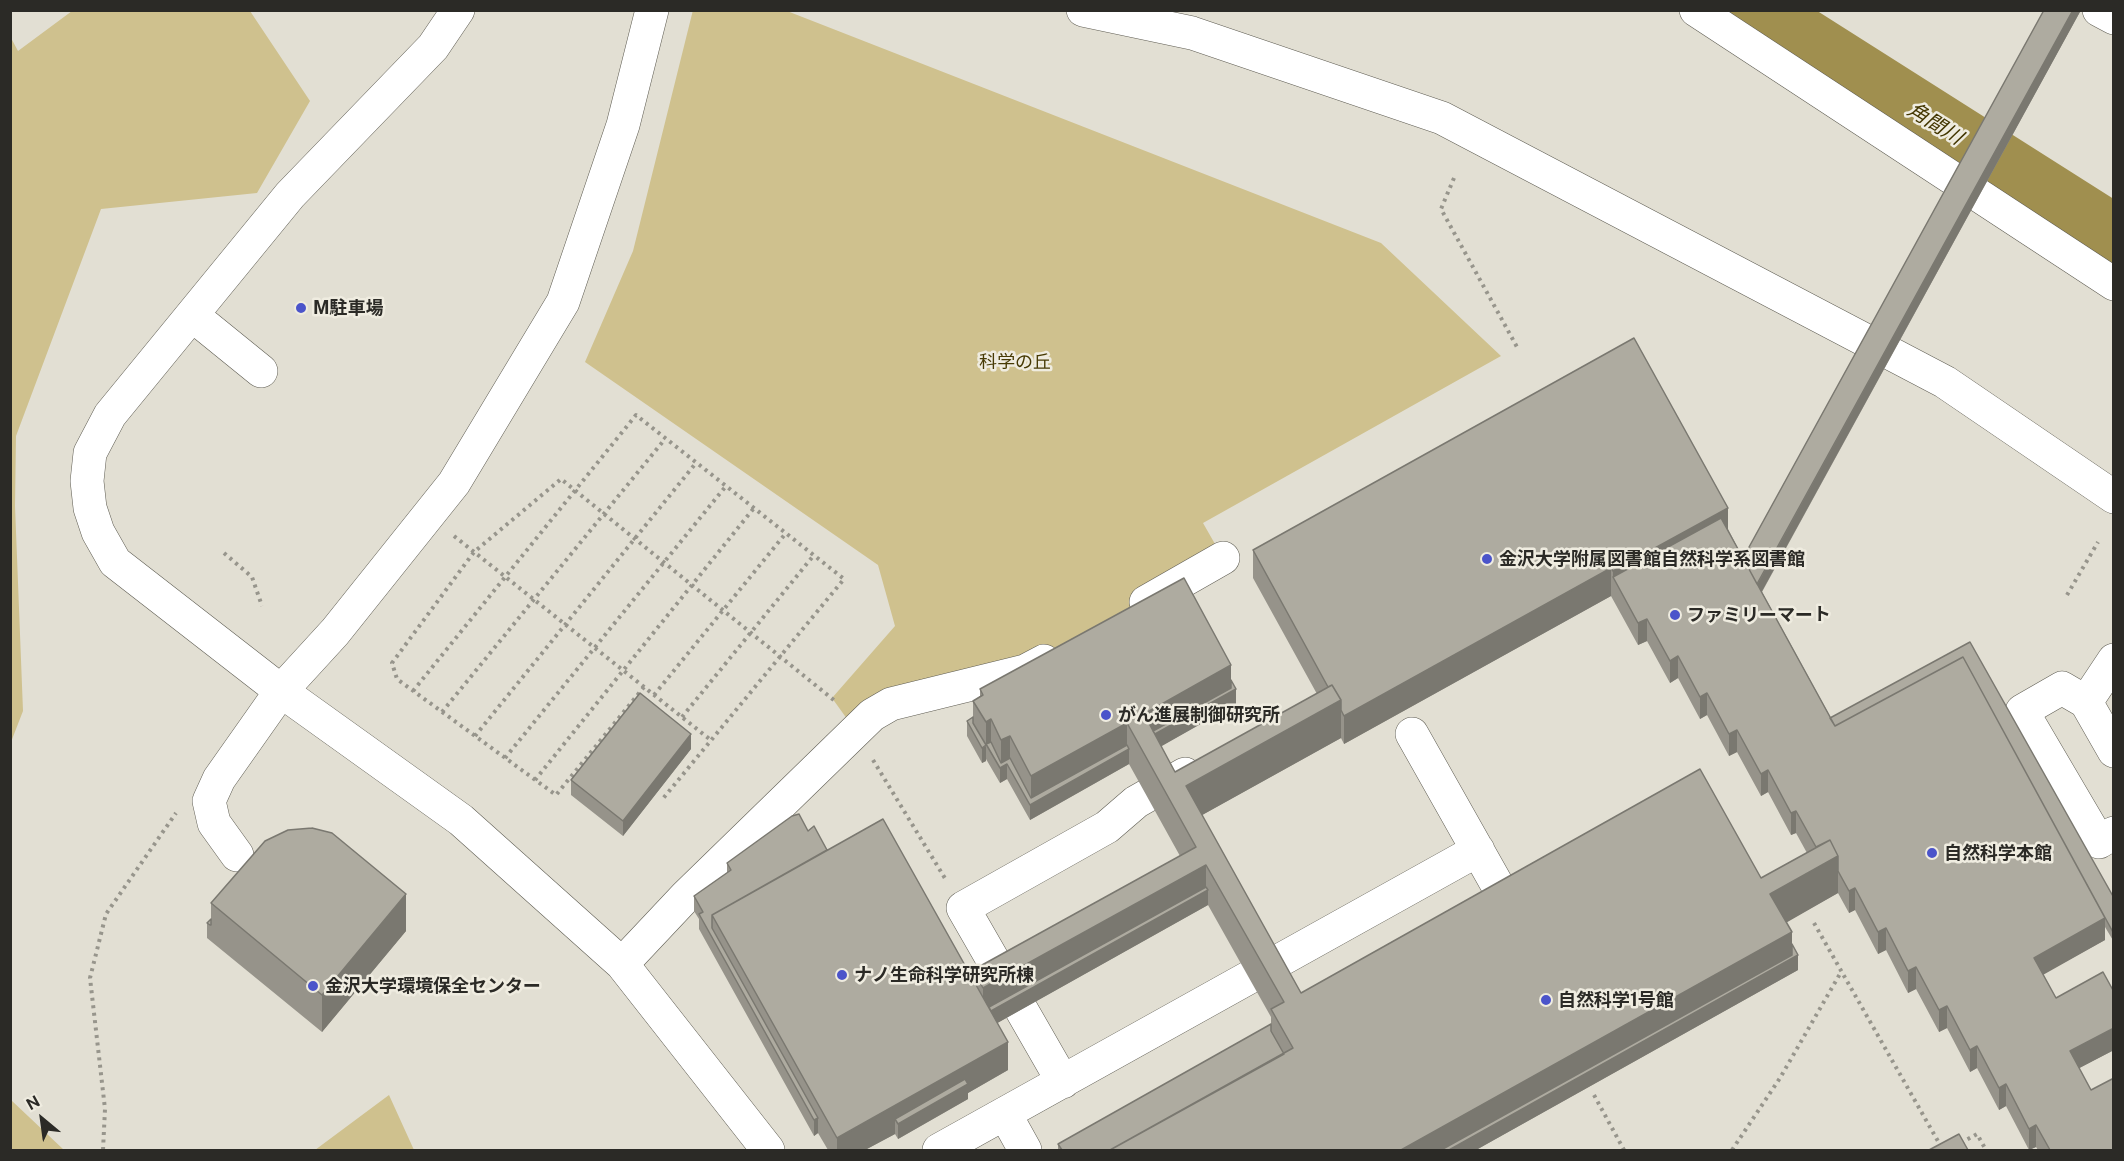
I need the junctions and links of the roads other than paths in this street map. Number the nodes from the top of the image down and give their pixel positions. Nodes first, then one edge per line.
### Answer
1 (458, 10) edge
2 (652, 10) edge
3 (1083, 10) edge
4 (1696, 10) edge
5 (2098, 10) edge
6 (2114, 18) edge
7 (2114, 284) edge
8 (192, 315) junction
9 (261, 371) dead end
10 (2114, 497) edge
11 (1223, 558) dead end
12 (1116, 619) edge
13 (1066, 648) edge
14 (2114, 660) edge
15 (281, 691) junction
16 (2086, 702) junction
17 (1412, 734) dead end
18 (2114, 751) edge
19 (1215, 757) edge
20 (2114, 833) edge
21 (1478, 850) junction
22 (237, 855) dead end
23 (1504, 897) edge
24 (622, 964) junction
25 (1064, 1082) junction
26 (1005, 1114) junction
27 (768, 1150) edge
28 (939, 1150) edge
29 (1025, 1150) edge

1 - 8 street
2 - 15 street
3 - 10 street
4 - 7 street
5 - 6 street
8 - 9 street
8 - 15 street
11 - 12 street
13 - 24 street
14 - 16 street
15 - 22 street
15 - 24 street
16 - 18 street
16 - 20 street
17 - 21 street
19 - 25 street
21 - 23 street
21 - 25 street
24 - 27 street
25 - 26 street
26 - 28 street
26 - 29 street

